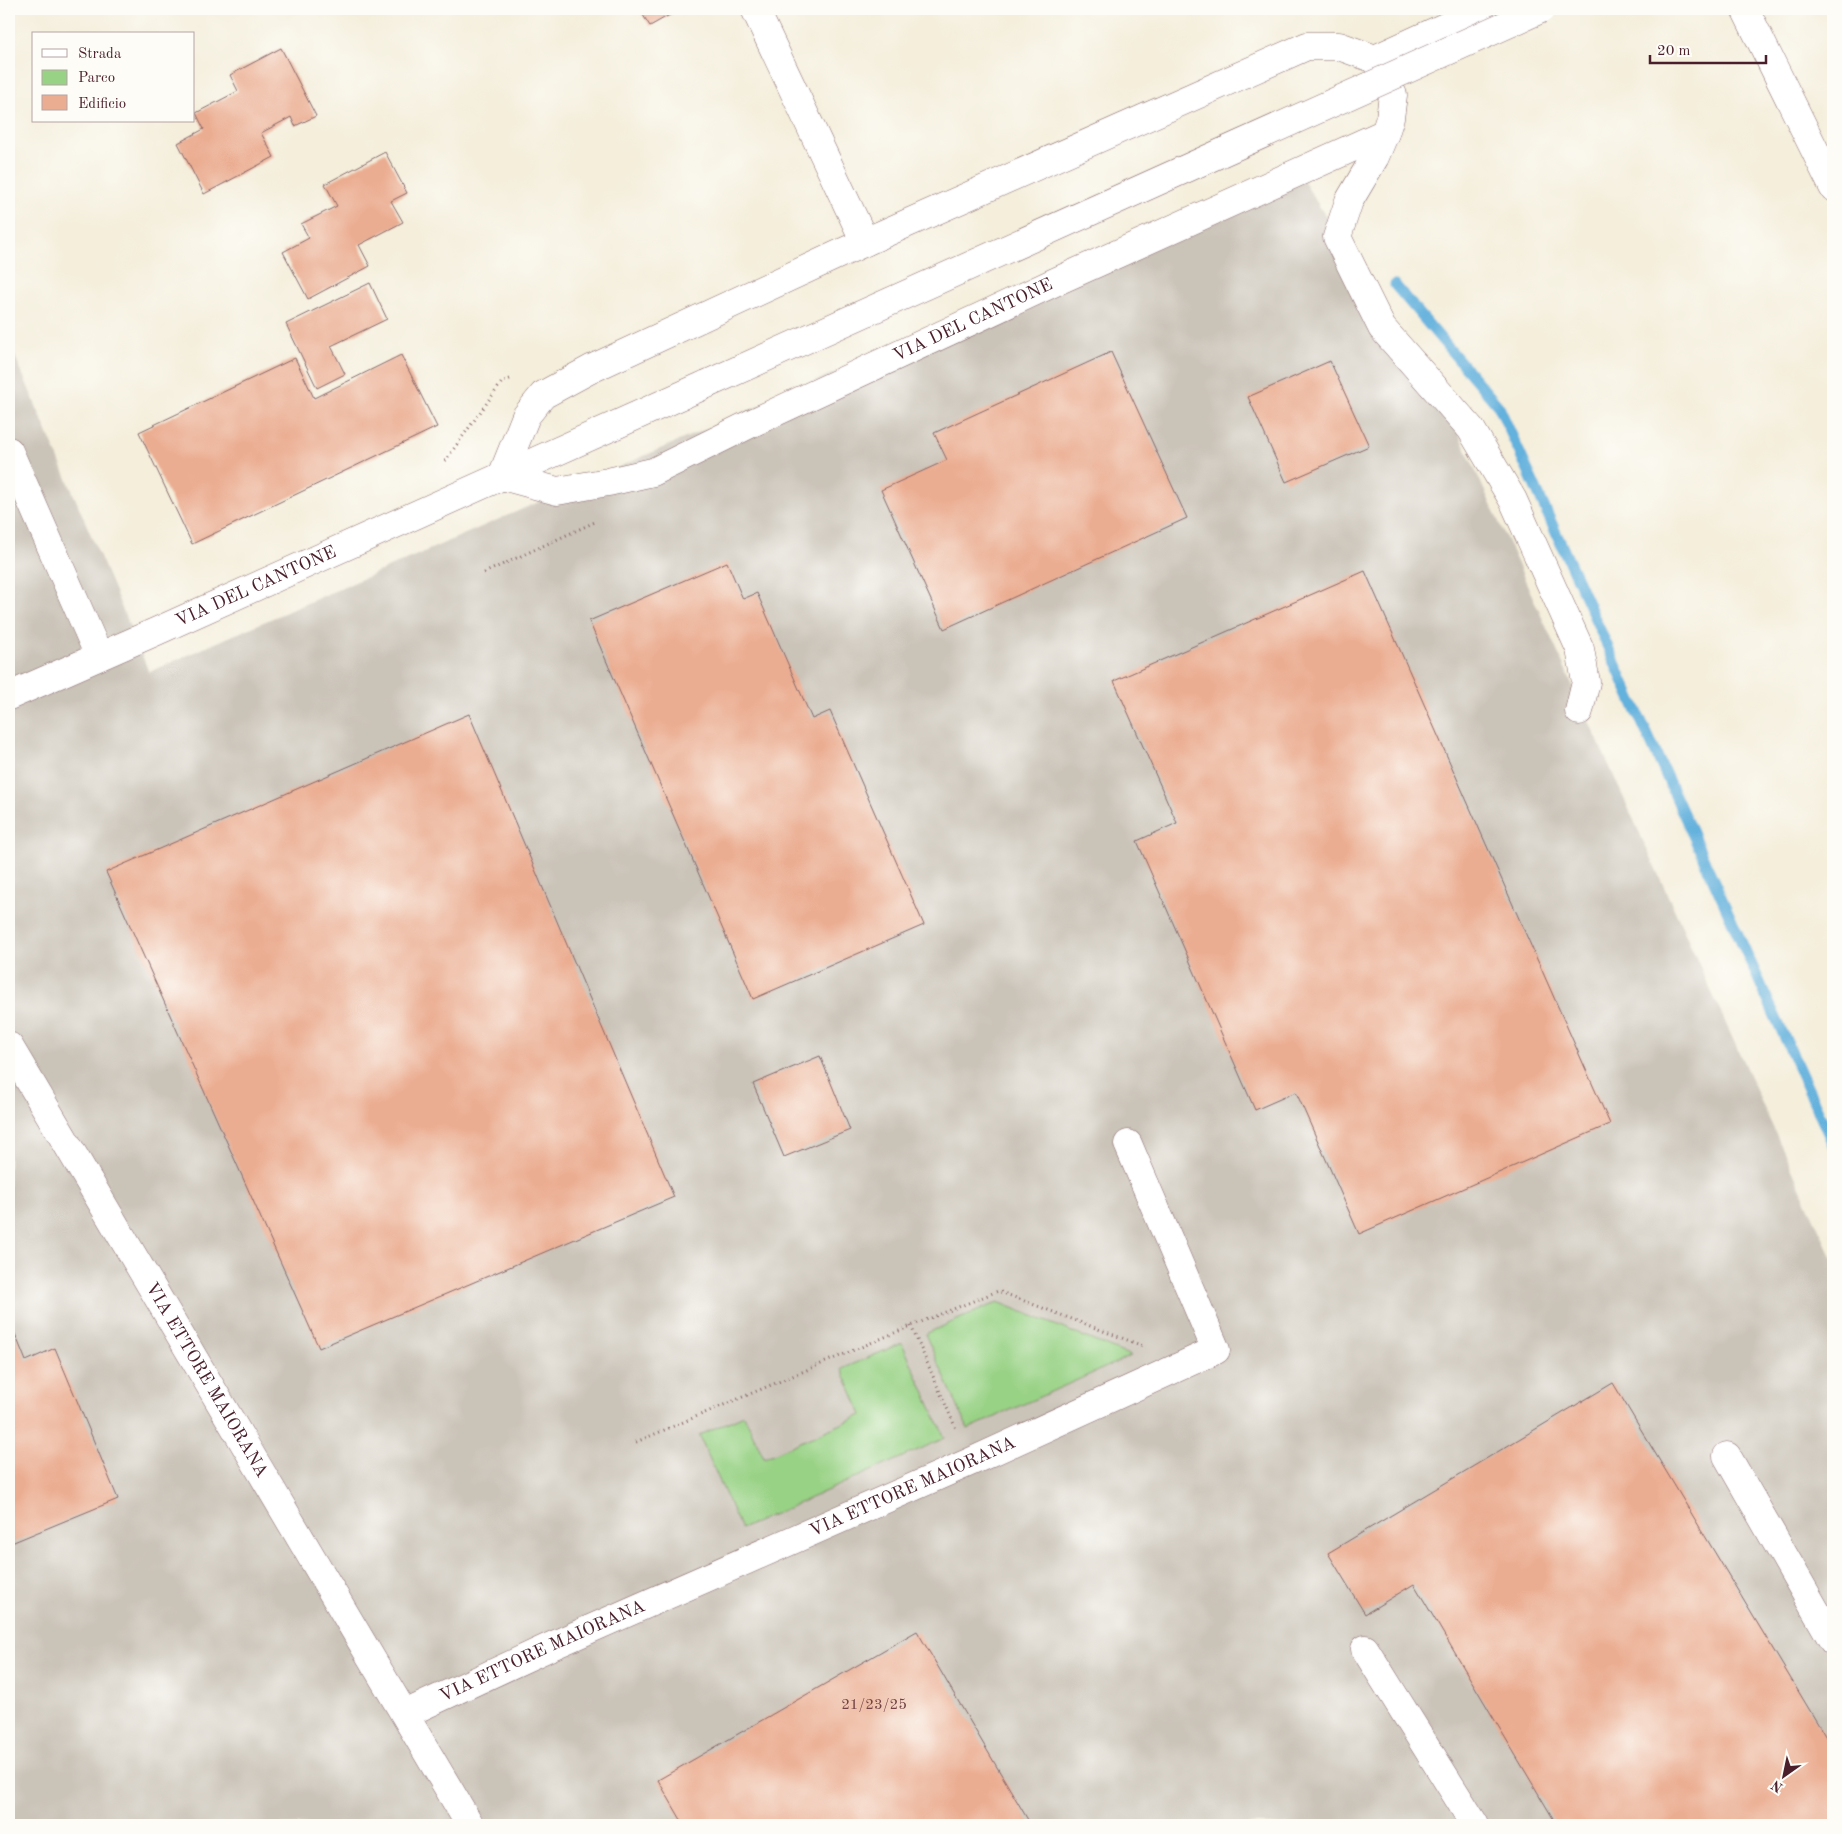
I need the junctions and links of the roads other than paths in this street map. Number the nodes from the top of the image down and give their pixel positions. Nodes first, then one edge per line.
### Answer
1 (755, 9) edge
2 (1484, 9) edge
3 (1541, 9) edge
4 (1745, 9) edge
5 (1375, 59) junction
6 (1384, 133) junction
7 (1833, 187) edge
8 (865, 242) junction
9 (9, 451) edge
10 (502, 476) junction
11 (99, 656) junction
12 (9, 696) edge
13 (1579, 711) dead end
14 (9, 1046) edge
15 (1128, 1144) dead end
16 (1728, 1456) dead end
17 (1833, 1641) edge
18 (1365, 1649) dead end
19 (405, 1714) junction
20 (470, 1825) edge
21 (1475, 1825) edge

1 - 8 street
2 - 5 street
3 - 10 street, VIA DEL CANTONE, bridge
4 - 7 street
5 - 6 street
5 - 8 street
6 - 10 street, VIA DEL CANTONE
6 - 13 street
8 - 10 street
9 - 11 street
10 - 11 street, VIA DEL CANTONE
11 - 12 street, VIA DEL CANTONE
14 - 19 street, VIA ETTORE MAIORANA
15 - 19 street, VIA ETTORE MAIORANA
16 - 17 street
18 - 21 street
19 - 20 street, VIA ETTORE MAIORANA

